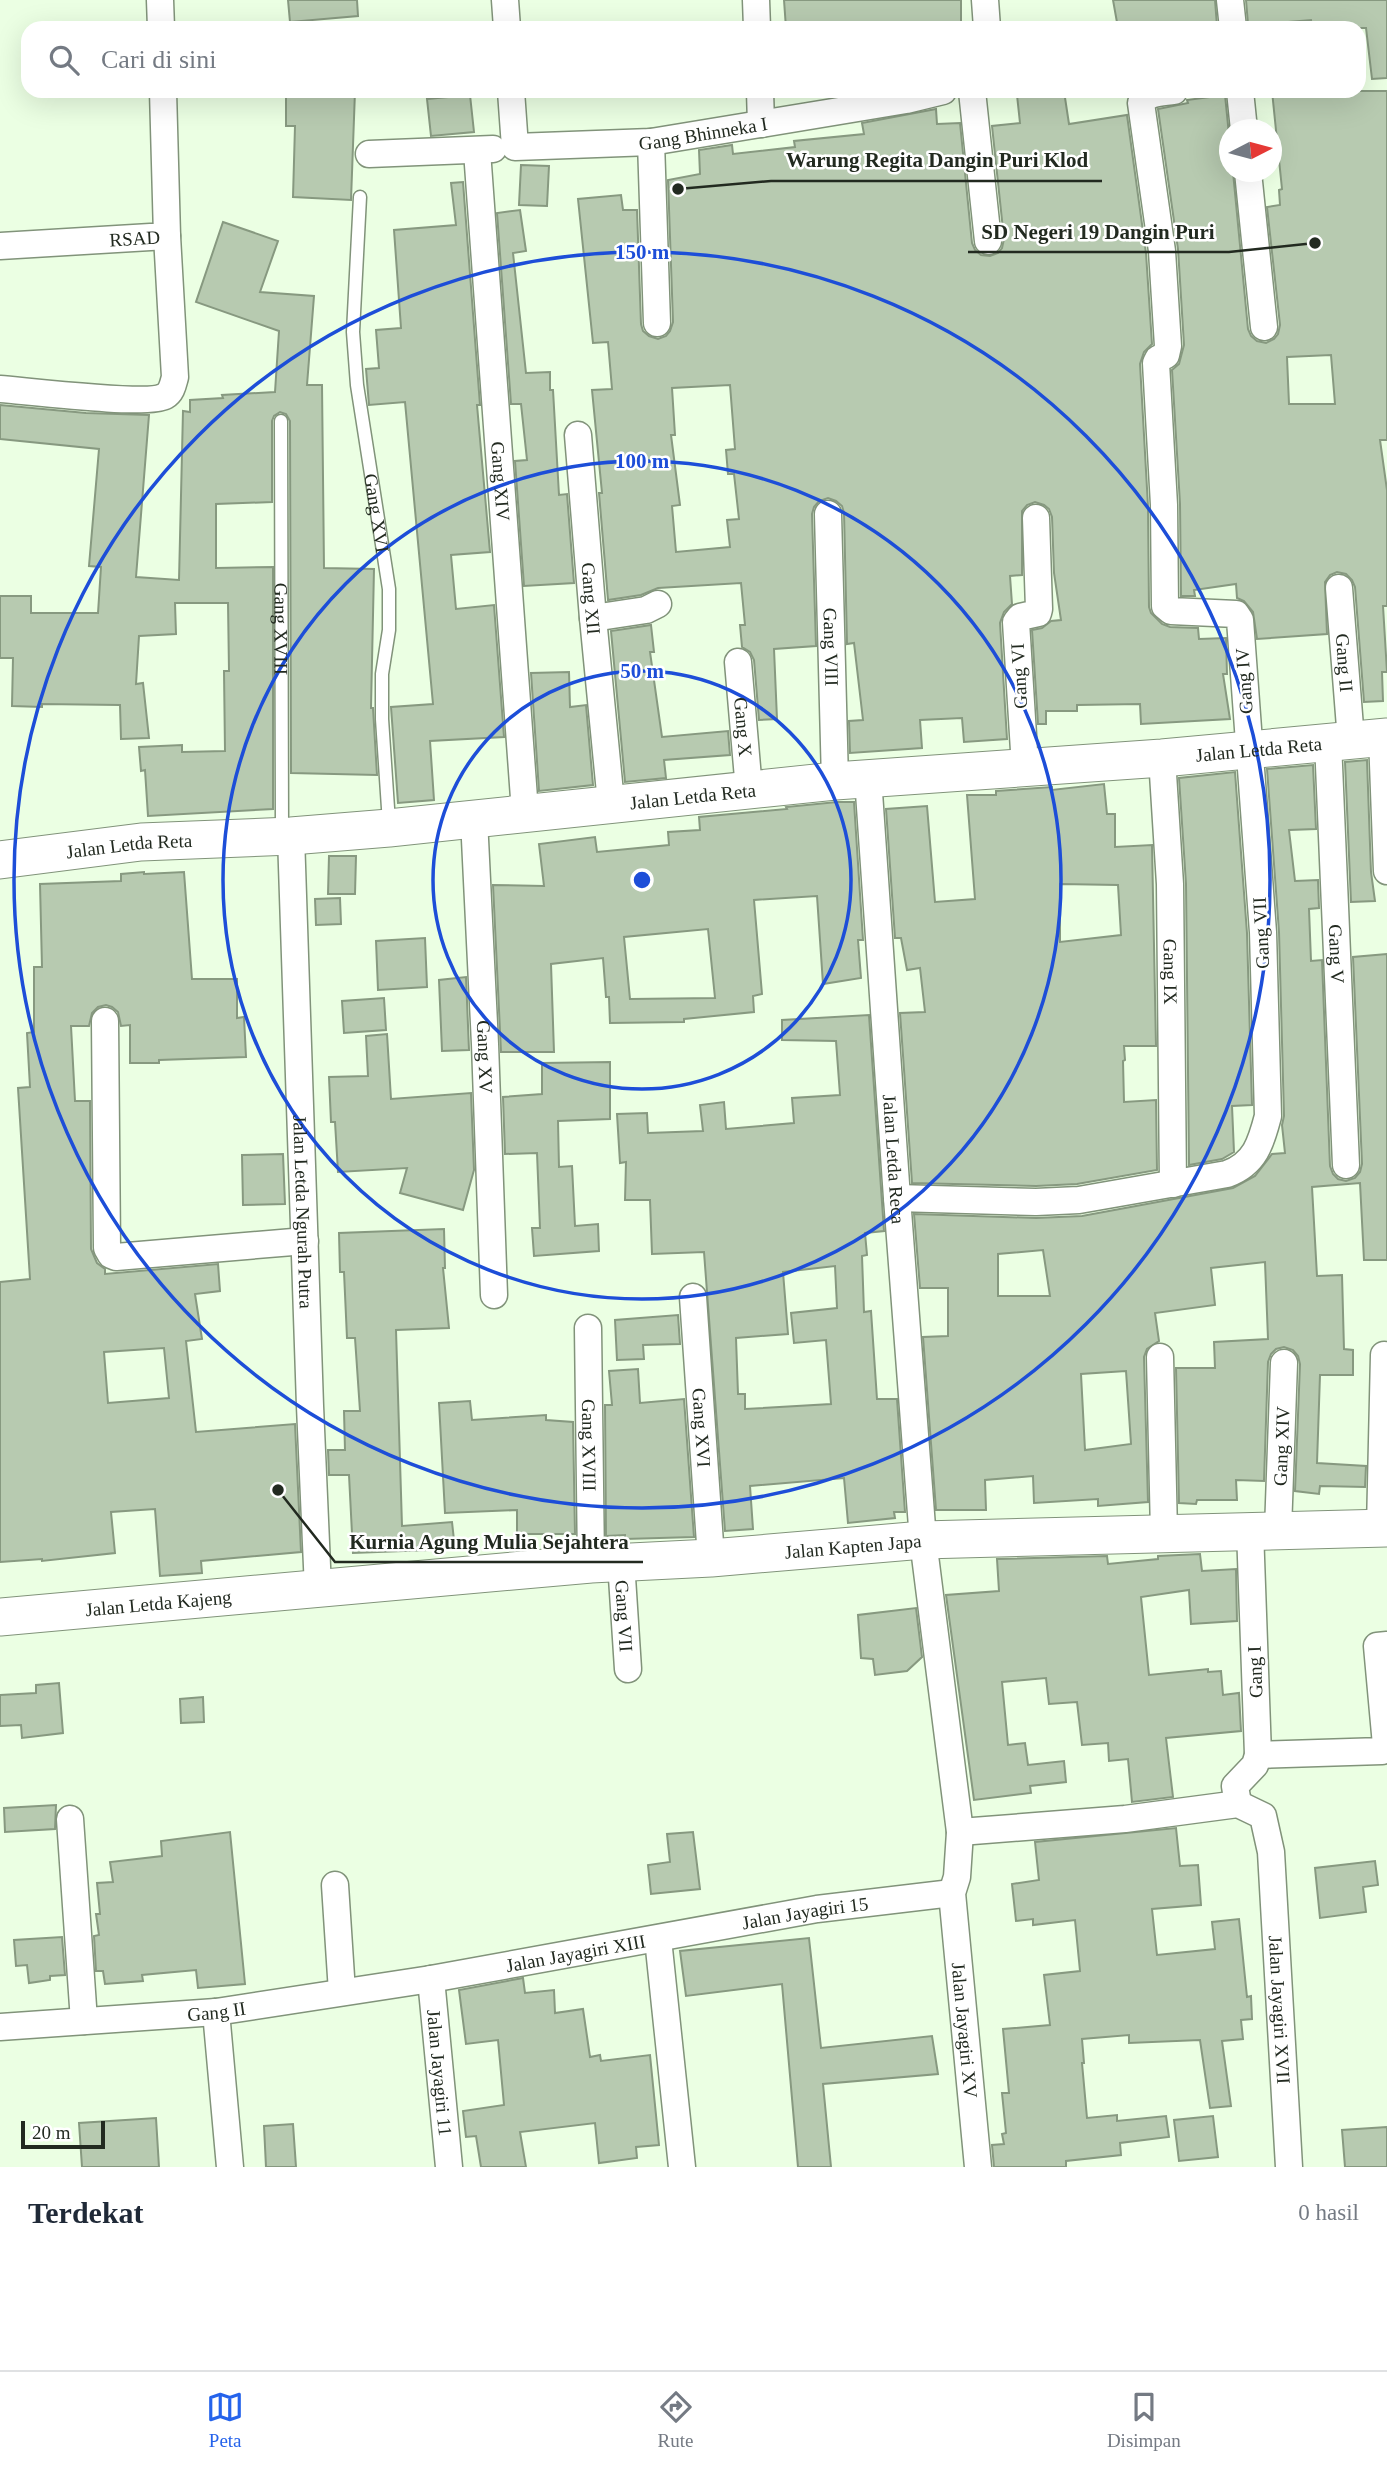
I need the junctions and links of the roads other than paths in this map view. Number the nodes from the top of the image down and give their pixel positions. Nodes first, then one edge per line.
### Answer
1 (160, 0) edge
2 (505, 0) edge
3 (756, 0) edge
4 (985, 0) edge
5 (1230, 0) edge
6 (161, 21) edge
7 (506, 21) edge
8 (757, 21) edge
9 (986, 21) edge
10 (1232, 21) edge
11 (163, 98) edge
12 (512, 98) edge
13 (760, 98) edge
14 (914, 98) edge
15 (973, 98) edge
16 (1144, 98) edge
17 (1241, 98) edge
18 (1243, 119) edge
19 (761, 124) junction
20 (651, 142) junction
21 (515, 147) junction
22 (477, 151) junction
23 (369, 154) dead end
24 (1249, 182) edge
25 (360, 197) dead end
26 (167, 236) junction
27 (988, 241) dead end
28 (0, 246) edge
29 (657, 323) dead end
30 (1264, 327) dead end
31 (0, 389) edge
32 (281, 421) dead end
33 (578, 435) dead end
34 (828, 514) dead end
35 (1036, 518) dead end
36 (1339, 588) dead end
37 (658, 604) dead end
38 (593, 618) junction
39 (738, 663) dead end
40 (1362, 739) edge
41 (1248, 749) junction
42 (1162, 758) junction
43 (1025, 767) junction
44 (852, 779) junction
45 (749, 790) junction
46 (611, 803) junction
47 (525, 812) junction
48 (474, 819) junction
49 (389, 828) junction
50 (286, 836) junction
51 (0, 860) edge
52 (1387, 872) edge
53 (105, 1021) dead end
54 (1346, 1165) dead end
55 (1173, 1184) junction
56 (897, 1198) junction
57 (305, 1241) junction
58 (494, 1295) dead end
59 (693, 1297) dead end
60 (588, 1328) dead end
61 (1384, 1355) dead end
62 (1160, 1357) dead end
63 (1284, 1363) dead end
64 (1384, 1528) edge
65 (1264, 1530) junction
66 (1164, 1534) junction
67 (923, 1540) junction
68 (710, 1558) junction
69 (606, 1563) junction
70 (318, 1589) junction
71 (0, 1617) edge
72 (1387, 1645) edge
73 (628, 1669) dead end
74 (1258, 1755) junction
75 (1238, 1804) junction
76 (70, 1819) dead end
77 (960, 1832) junction
78 (335, 1885) dead end
79 (951, 1893) junction
80 (658, 1939) junction
81 (431, 1979) junction
82 (342, 1992) junction
83 (216, 2012) junction
84 (84, 2021) junction
85 (0, 2027) edge
86 (230, 2167) edge
87 (449, 2167) edge
88 (682, 2167) edge
89 (978, 2167) edge
90 (1289, 2167) edge

1 - 6 street
2 - 7 street
3 - 8 street
4 - 9 street
5 - 10 street
11 - 26 street, RSAD
12 - 21 street
13 - 19 street
14 - 19 street, Gang Bhinneka I
15 - 27 street
16 - 41 street, Gang IV
17 - 18 street
19 - 20 street, Gang Bhinneka I
20 - 21 street, Gang Bhinneka I
20 - 29 street
21 - 22 street, Gang Bhinneka I
22 - 23 street, Gang Bhinneka I
22 - 47 street, Gang XIV
24 - 30 street
25 - 49 lane, Gang XVI
26 - 28 street, RSAD
26 - 31 street
32 - 50 lane, Gang XVIII
33 - 38 street, Gang XII
34 - 44 street, Gang VIII
35 - 43 street, Gang VI
36 - 40 street, Gang II
37 - 38 street
38 - 46 street, Gang XII
39 - 45 street, Gang X
40 - 41 street, Jalan Letda Reta
40 - 52 street
40 - 54 street, Gang V
41 - 42 street, Jalan Letda Reta
41 - 55 street, Gang VII
42 - 43 street, Jalan Letda Reta
42 - 55 street, Gang IX
43 - 44 street, Jalan Letda Reta
44 - 45 street, Jalan Letda Reta
44 - 56 street, Jalan Letda Reca
45 - 46 street, Jalan Letda Reta
46 - 47 street, Jalan Letda Reta
47 - 48 street, Jalan Letda Reta
48 - 49 street, Jalan Letda Reta
48 - 58 street, Gang XV
49 - 50 street, Jalan Letda Reta
50 - 51 street, Jalan Letda Reta
50 - 57 street, Jalan Letda Ngurah Putra
53 - 57 street
55 - 56 street, Gang VII
56 - 67 street, Jalan Letda Reca
57 - 70 street, Jalan Letda Ngurah Putra
59 - 68 street, Gang XVI
60 - 69 street, Gang XVIII
61 - 64 street
62 - 66 street
63 - 65 street, Gang XIV
64 - 65 street, Jalan Kapten Japa
65 - 66 street, Jalan Kapten Japa
65 - 74 street, Gang I
66 - 67 street, Jalan Kapten Japa
67 - 68 street, Jalan Kapten Japa
67 - 77 street, Jalan Letda Reca
68 - 69 street, Jalan Kapten Japa
69 - 70 street, Jalan Kapten Japa
69 - 73 street, Gang VII
70 - 71 street, Jalan Letda Kajeng
72 - 74 street
74 - 75 street
75 - 77 street
75 - 90 street, Jalan Jayagiri XVII
76 - 84 street
77 - 79 street, Jalan Jayagiri XV
78 - 82 street
79 - 80 street, Jalan Jayagiri 15
79 - 89 street, Jalan Jayagiri XV
80 - 81 street, Jalan Jayagiri XIII
80 - 88 street, Jalan Jayagiri XIII
81 - 82 street, Gang II
81 - 87 street, Jalan Jayagiri 11
82 - 83 street, Gang II
83 - 84 street, Gang II
83 - 86 street
84 - 85 street, Gang II

